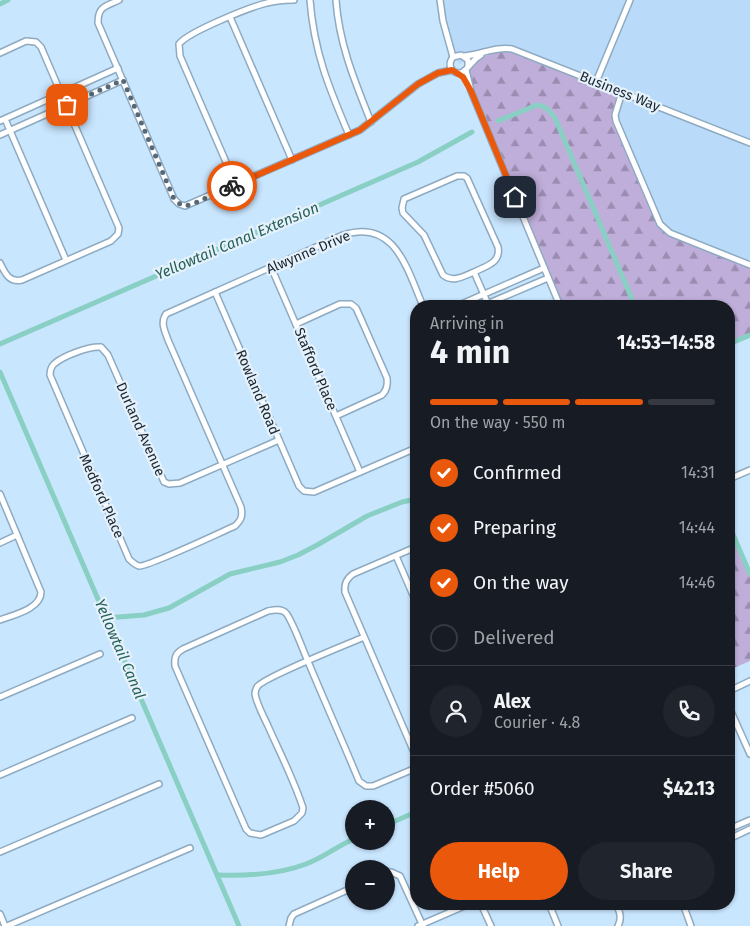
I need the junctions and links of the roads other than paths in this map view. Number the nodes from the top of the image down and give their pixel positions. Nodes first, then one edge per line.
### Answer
1 (119, 0) edge
2 (294, 0) edge
3 (310, 0) edge
4 (336, 0) edge
5 (440, 0) edge
6 (630, 0) edge
7 (230, 17) junction
8 (450, 42) junction
9 (488, 51) junction
10 (0, 53) edge
11 (462, 55) junction
12 (453, 57) junction
13 (450, 63) junction
14 (118, 68) junction
15 (467, 68) junction
16 (452, 70) junction
17 (438, 73) junction
18 (459, 74) junction
19 (123, 80) junction
20 (596, 82) junction
21 (471, 91) junction
22 (622, 92) junction
23 (61, 94) junction
24 (67, 105) junction
25 (2, 120) edge
26 (371, 122) junction
27 (10, 131) junction
28 (0, 135) edge
29 (349, 135) junction
30 (750, 143) edge
31 (292, 160) junction
32 (236, 185) junction
33 (66, 260) junction
34 (0, 263) edge
35 (750, 265) edge
36 (271, 267) junction
37 (544, 268) junction
38 (474, 272) junction
39 (548, 278) junction
40 (215, 292) junction
41 (484, 295) junction
42 (420, 300) edge
43 (472, 300) edge
44 (484, 300) edge
45 (497, 300) edge
46 (557, 300) edge
47 (296, 324) junction
48 (101, 347) joint
49 (336, 416) junction
50 (279, 440) junction
51 (410, 451) edge
52 (222, 464) junction
53 (750, 470) edge
54 (360, 472) junction
55 (735, 477) edge
56 (0, 494) edge
57 (17, 535) junction
58 (0, 543) edge
59 (410, 550) edge
60 (396, 556) junction
61 (410, 588) edge
62 (0, 620) edge
63 (364, 637) junction
64 (100, 654) dead end
65 (308, 661) junction
66 (750, 681) edge
67 (735, 688) edge
68 (0, 697) edge
69 (132, 718) dead end
70 (735, 720) edge
71 (410, 743) edge
72 (750, 754) edge
73 (410, 771) edge
74 (0, 775) edge
75 (159, 784) dead end
76 (750, 820) edge
77 (735, 826) edge
78 (750, 829) edge
79 (735, 836) edge
80 (190, 848) dead end
81 (0, 852) edge
82 (395, 873) edge
83 (345, 891) edge
84 (410, 899) edge
85 (415, 910) edge
86 (455, 910) edge
87 (484, 910) edge
88 (551, 910) edge
89 (619, 910) edge
90 (685, 910) edge
91 (0, 914) edge
92 (289, 924) edge
93 (619, 924) edge
94 (421, 925) edge
95 (6, 926) edge
96 (491, 926) edge
97 (558, 926) edge
98 (691, 926) edge

1 - 14 street
2 - 7 street
3 - 29 street
4 - 26 street
5 - 8 street
6 - 20 street
7 - 31 street
7 - 32 street
8 - 11 street
8 - 12 street
9 - 11 street, Business Way
9 - 15 street
9 - 20 street, Business Way
10 - 23 street
11 - 12 street
11 - 15 street
12 - 13 street
13 - 16 street
13 - 17 street
14 - 19 street
14 - 23 street
15 - 18 street
15 - 21 street
16 - 17 street
16 - 18 street
17 - 26 street
18 - 21 street
19 - 24 street
19 - 32 street
20 - 22 street, Business Way
21 - 37 street
22 - 30 street, Business Way
22 - 35 street
23 - 24 street
23 - 25 street
24 - 27 street
24 - 33 street
25 - 27 street
26 - 29 street
27 - 28 street
27 - 33 street
29 - 31 street
31 - 32 street
33 - 34 street
36 - 40 street, Alwynne Drive
36 - 42 street, Alwynne Drive
36 - 47 street, Stafford Place
37 - 39 street
37 - 41 street
38 - 38 street
38 - 41 street
39 - 45 street
39 - 46 street
40 - 50 street, Rowland Road
40 - 52 street, Alwynne Drive
41 - 43 street
41 - 44 street
47 - 49 street, Stafford Place
47 - 49 street
48 - 52 street, Durland Avenue
48 - 52 street, Medford Place
49 - 54 street, Stafford Place
50 - 52 street, Durland Avenue
50 - 54 street, Rowland Road
51 - 54 street
53 - 55 street
56 - 57 street
57 - 58 street
57 - 62 street
59 - 60 street
60 - 61 street
60 - 63 street
63 - 65 street
63 - 71 street
64 - 68 street
65 - 65 street
65 - 73 street
66 - 67 street
69 - 74 street
70 - 72 street
75 - 81 street
76 - 77 street
78 - 79 street
80 - 95 street
82 - 84 street
83 - 92 street
85 - 94 street
86 - 94 street
87 - 96 street
88 - 97 street
89 - 93 street
90 - 98 street
91 - 95 street

